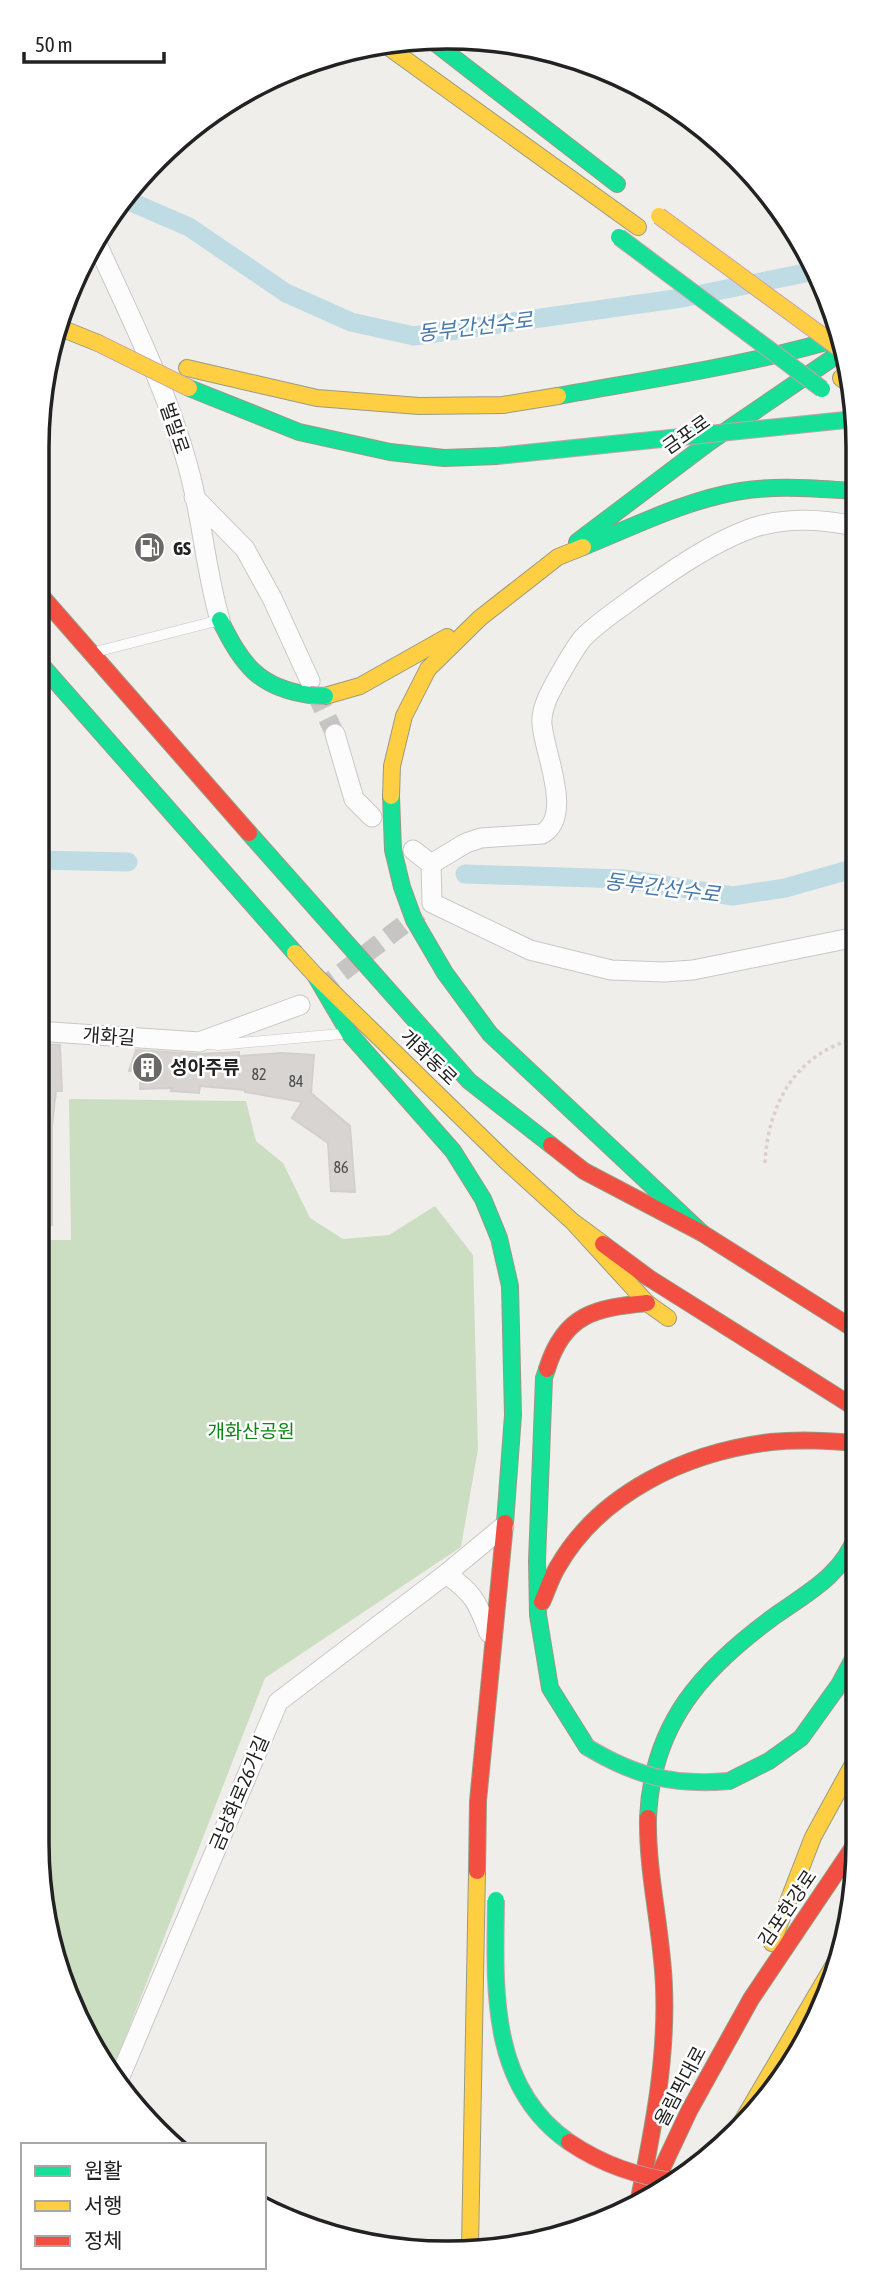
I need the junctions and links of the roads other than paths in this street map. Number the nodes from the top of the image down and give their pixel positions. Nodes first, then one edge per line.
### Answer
1 (443, 49) edge
2 (395, 52) edge
3 (495, 124) junction
4 (627, 191) dead end
5 (654, 212) dead end
6 (643, 231) dead end
7 (100, 251) edge
8 (67, 331) edge
9 (788, 339) dead end
10 (831, 341) edge
11 (832, 343) edge
12 (835, 356) edge
13 (187, 368) dead end
14 (839, 377) edge
15 (838, 401) edge
16 (845, 420) edge
17 (846, 490) edge
18 (194, 497) junction
19 (846, 524) edge
20 (558, 557) junction
21 (49, 605) edge
22 (480, 618) junction
23 (220, 620) junction
24 (91, 653) junction
25 (49, 674) edge
26 (315, 691) junction
27 (335, 734) tunnel mouth
28 (372, 817) dead end
29 (413, 850) dead end
30 (431, 864) junction
31 (846, 939) edge
32 (315, 975) junction
33 (300, 1004) tunnel mouth
34 (49, 1032) edge
35 (349, 1033) junction
36 (199, 1042) junction
37 (572, 1221) junction
38 (702, 1233) junction
39 (647, 1303) junction
40 (668, 1318) dead end
41 (846, 1324) edge
42 (846, 1402) edge
43 (846, 1443) edge
44 (505, 1525) junction
45 (846, 1558) edge
46 (446, 1574) junction
47 (499, 1597) junction
48 (538, 1615) junction
49 (494, 1645) junction
50 (846, 1672) edge
51 (502, 1724) dead end
52 (846, 1777) edge
53 (845, 1859) edge
54 (496, 1893) dead end
55 (816, 1995) edge
56 (751, 1999) junction
57 (122, 2072) edge
58 (759, 2091) edge
59 (659, 2181) edge
60 (655, 2183) edge
61 (640, 2191) edge
62 (470, 2240) edge

1 - 4 main road
2 - 3 main road
3 - 6 main road
3 - 15 main road, bridge
5 - 11 main road, bridge
7 - 18 street, 벌말로
8 - 16 main road, bridge
9 - 14 main road
10 - 13 main road
12 - 20 main road, 금포로
17 - 20 main road
18 - 23 street, 벌말로
18 - 26 street
19 - 30 street
20 - 22 main road
21 - 24 main road, 개화동로
22 - 26 main road
22 - 38 main road
23 - 24 lane
23 - 26 main road
24 - 38 main road, 개화동로
25 - 32 main road, 개화동로
27 - 28 street
29 - 30 street
30 - 31 street
32 - 35 main road
32 - 37 main road, 개화동로
33 - 36 street, 개화길
34 - 36 street, 개화길
35 - 36 lane
35 - 44 main road
37 - 39 main road
37 - 42 main road, 개화동로
38 - 41 main road, 개화동로
39 - 40 main road
39 - 48 main road
43 - 48 main road
44 - 46 street, 금낭화로26가길
44 - 47 main road
45 - 61 main road
46 - 49 street
46 - 57 street, 금낭화로26가길
47 - 49 main road
47 - 51 main road
48 - 50 main road, bridge
49 - 62 main road
52 - 56 main road
53 - 56 main road, 김포한강로
54 - 59 main road, bridge
55 - 58 main road
56 - 60 main road, 올림픽대로

